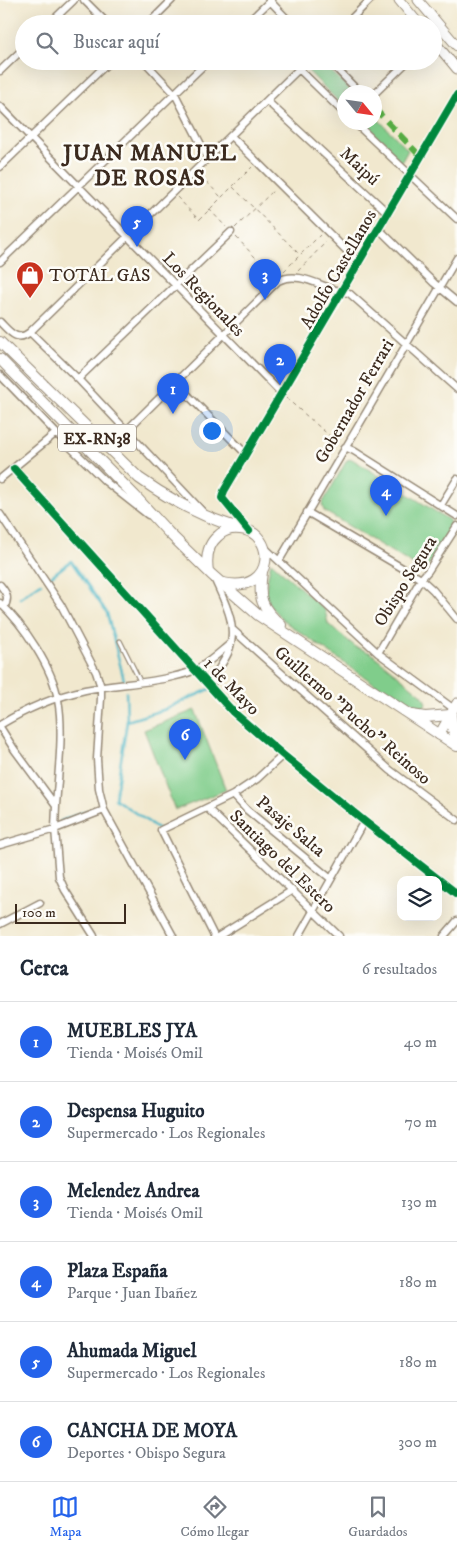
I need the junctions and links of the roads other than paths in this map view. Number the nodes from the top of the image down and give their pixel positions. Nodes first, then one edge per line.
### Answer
1 (74, 0) edge
2 (84, 0) edge
3 (172, 0) edge
4 (270, 0) edge
5 (370, 0) edge
6 (399, 0) edge
7 (421, 2) edge
8 (58, 15) edge
9 (99, 15) edge
10 (157, 15) edge
11 (255, 15) edge
12 (284, 15) edge
13 (355, 15) edge
14 (412, 15) edge
15 (432, 15) edge
16 (442, 28) edge
17 (457, 46) edge
18 (442, 51) edge
19 (15, 57) edge
20 (457, 69) edge
21 (101, 70) edge
22 (152, 70) edge
23 (199, 70) edge
24 (299, 70) joint
25 (338, 70) edge
26 (399, 70) edge
27 (0, 72) edge
28 (352, 85) edge
29 (382, 86) edge
30 (175, 94) junction
31 (457, 96) edge
32 (267, 101) junction
33 (0, 106) edge
34 (337, 106) edge
35 (362, 130) edge
36 (231, 136) junction
37 (31, 137) junction
38 (208, 158) junction
39 (0, 166) edge
40 (409, 176) junction
41 (78, 186) junction
42 (388, 213) junction
43 (457, 219) edge
44 (379, 229) junction
45 (231, 232) road end
46 (128, 237) junction
47 (457, 258) edge
48 (0, 262) edge
49 (359, 263) junction
50 (175, 286) junction
51 (440, 287) junction
52 (342, 292) junction
53 (457, 302) edge
54 (0, 322) edge
55 (30, 332) junction
56 (223, 335) junction
57 (0, 342) edge
58 (406, 343) junction
59 (0, 359) edge
60 (0, 375) edge
61 (78, 379) junction
62 (176, 384) junction
63 (457, 389) edge
64 (282, 394) junction
65 (126, 431) junction
66 (56, 433) junction
67 (345, 447) junction
68 (246, 454) junction
69 (14, 469) junction
70 (0, 479) edge
71 (457, 479) edge
72 (441, 505) junction
73 (307, 512) junction
74 (0, 514) edge
75 (207, 516) junction
76 (457, 516) edge
77 (457, 526) edge
78 (246, 530) junction
79 (168, 532) junction
80 (264, 547) junction
81 (279, 561) junction
82 (262, 570) junction
83 (210, 573) junction
84 (421, 579) junction
85 (223, 583) junction
86 (0, 585) edge
87 (2, 605) edge
88 (457, 619) edge
89 (233, 630) junction
90 (120, 641) dead end
91 (231, 643) junction
92 (302, 643) junction
93 (378, 653) junction
94 (196, 670) junction
95 (141, 683) junction
96 (101, 687) junction
97 (211, 688) junction
98 (58, 697) junction
99 (454, 709) edge
100 (409, 714) junction
101 (0, 726) edge
102 (439, 735) junction
103 (457, 738) edge
104 (457, 746) edge
105 (283, 755) junction
106 (233, 795) junction
107 (56, 806) junction
108 (206, 808) junction
109 (104, 810) junction
110 (457, 820) edge
111 (364, 821) junction
112 (55, 829) junction
113 (0, 845) edge
114 (331, 879) junction
115 (291, 891) junction
116 (457, 894) edge
117 (40, 903) dead end
118 (314, 912) junction
119 (457, 921) edge
120 (0, 924) edge
121 (94, 936) edge
122 (172, 936) edge
123 (214, 936) edge
124 (219, 936) edge
125 (299, 936) edge
126 (339, 936) edge
127 (444, 936) edge

1 - 8 street
2 - 9 street
3 - 10 street
4 - 11 street
4 - 12 street
5 - 13 street
6 - 14 main road
7 - 15 main road
16 - 17 main road
18 - 20 main road
19 - 27 street
21 - 37 street
22 - 30 street
23 - 30 street
24 - 32 street
24 - 34 street
25 - 28 street
26 - 29 street
30 - 38 street
30 - 41 street
31 - 40 street, Adolfo Castellanos
32 - 36 street
32 - 42 street, Maipú
33 - 37 street, Los Regionales
35 - 40 street
36 - 38 street
36 - 49 street
37 - 39 street
37 - 41 street, Los Regionales
38 - 46 street
40 - 42 street, Adolfo Castellanos
40 - 43 street
41 - 46 street, Los Regionales
41 - 48 street
42 - 44 street, Adolfo Castellanos
44 - 49 street, Adolfo Castellanos
44 - 51 street
45 - 50 street
46 - 50 street, Los Regionales
46 - 55 street
47 - 51 street, Gobernador Ferrari
49 - 52 street, Adolfo Castellanos
50 - 56 street, Los Regionales
50 - 61 street
51 - 53 street
51 - 58 street, Gobernador Ferrari
52 - 56 street
52 - 58 street
52 - 64 street, Adolfo Castellanos
54 - 55 street
55 - 61 street
56 - 62 street
56 - 64 street, Los Regionales
57 - 75 main road, EX-RN38
58 - 63 street
58 - 67 street, Gobernador Ferrari
59 - 79 main road, EX-RN38
60 - 66 street
61 - 65 street
62 - 65 street
62 - 68 street
64 - 68 street, Adolfo Castellanos
65 - 75 street
66 - 69 street
66 - 79 street
67 - 72 street
67 - 73 street, Gobernador Ferrari
68 - 78 street, Adolfo Castellanos
69 - 70 street
69 - 94 street, 1 de Mayo
71 - 72 street
72 - 76 street
73 - 81 street, Gobernador Ferrari
73 - 84 street
74 - 96 street
75 - 78 main road, EX-RN38
77 - 84 street, Obispo Segura
78 - 80 main road, EX-RN38
78 - 83 main road
79 - 83 main road, EX-RN38
80 - 81 street
80 - 82 main road, EX-RN38
81 - 93 street
82 - 85 main road
82 - 92 main road, EX-RN38
83 - 85 main road, EX-RN38
83 - 89 street
84 - 88 street
84 - 93 street, Obispo Segura
85 - 92 main road, EX-RN38
86 - 87 street
87 - 98 street
89 - 91 street
89 - 110 street, Guillermo "Pucho" Reinoso
90 - 95 lane
91 - 94 street
91 - 97 street
92 - 100 main road, EX-RN38
93 - 99 street
94 - 95 street
94 - 97 street, 1 de Mayo
95 - 96 street
96 - 98 street
96 - 109 street
97 - 105 street, 1 de Mayo
98 - 101 street
98 - 107 street
99 - 100 main road
99 - 102 main road
99 - 103 main road
100 - 102 main road, EX-RN38
101 - 107 street
102 - 104 main road, EX-RN38
105 - 106 street
105 - 111 street, 1 de Mayo
106 - 108 street
106 - 114 street, Pasaje Salta
107 - 112 street
108 - 115 street, Santiago del Estero
108 - 123 street
109 - 112 street
109 - 122 street
111 - 114 street
111 - 116 street, 1 de Mayo
112 - 113 street
112 - 121 street
114 - 118 street
115 - 118 street, Santiago del Estero
115 - 124 street
117 - 120 street
118 - 125 street
118 - 126 street, Santiago del Estero
119 - 127 street

